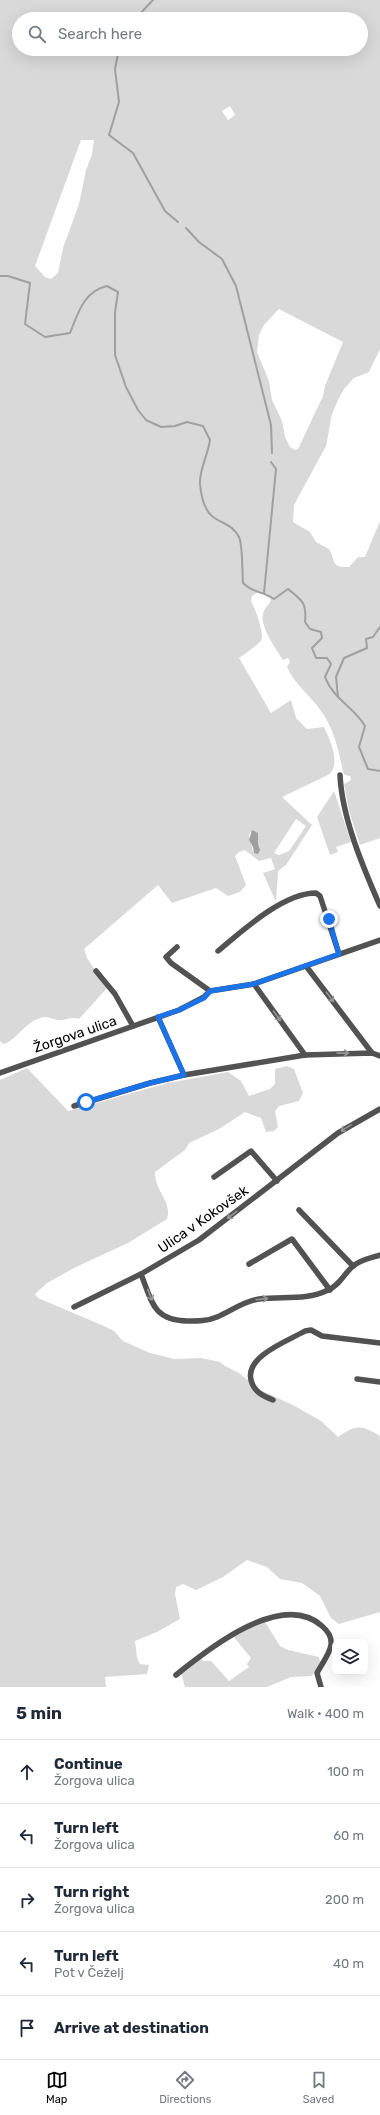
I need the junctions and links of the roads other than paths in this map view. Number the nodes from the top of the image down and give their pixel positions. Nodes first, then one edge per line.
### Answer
1 (340, 776) dead end
2 (380, 906) edge
3 (380, 940) edge
4 (177, 947) dead end
5 (218, 951) dead end
6 (339, 954) junction
7 (306, 966) junction
8 (96, 971) dead end
9 (254, 984) junction
10 (210, 991) junction
11 (158, 1017) junction
12 (133, 1026) junction
13 (372, 1053) junction
14 (305, 1055) junction
15 (380, 1056) edge
16 (0, 1073) edge
17 (184, 1075) junction
18 (74, 1106) dead end
19 (380, 1109) edge
20 (214, 1177) dead end
21 (278, 1181) junction
22 (300, 1210) dead end
23 (380, 1255) edge
24 (249, 1264) dead end
25 (353, 1266) junction
26 (141, 1274) junction
27 (330, 1290) junction
28 (74, 1307) dead end
29 (380, 1343) edge
30 (357, 1380) dead end
31 (380, 1382) edge
32 (273, 1400) dead end
33 (176, 1675) dead end
34 (321, 1687) edge

1 - 2 street
3 - 6 street, Žorgova ulica
4 - 10 street
5 - 6 street
6 - 7 street, Žorgova ulica
7 - 9 street, Žorgova ulica
7 -> 13 street
8 - 12 street
9 - 10 street, Žorgova ulica
9 -> 14 street
10 - 11 street, Žorgova ulica
11 - 12 street, Žorgova ulica
11 - 17 street
12 - 16 street, Žorgova ulica
14 -> 13 street
13 - 15 street
14 - 17 street
17 - 18 street
19 -> 21 street, Ulica v Kokovšek
20 - 21 street, Ulica v Kokovšek
21 -> 26 street, Ulica v Kokovšek
22 - 25 street
23 - 25 street
24 - 27 street
25 - 27 street
26 -> 27 street
26 - 28 street, Ulica v Kokovšek
29 - 32 street
30 - 31 street
33 - 34 street

